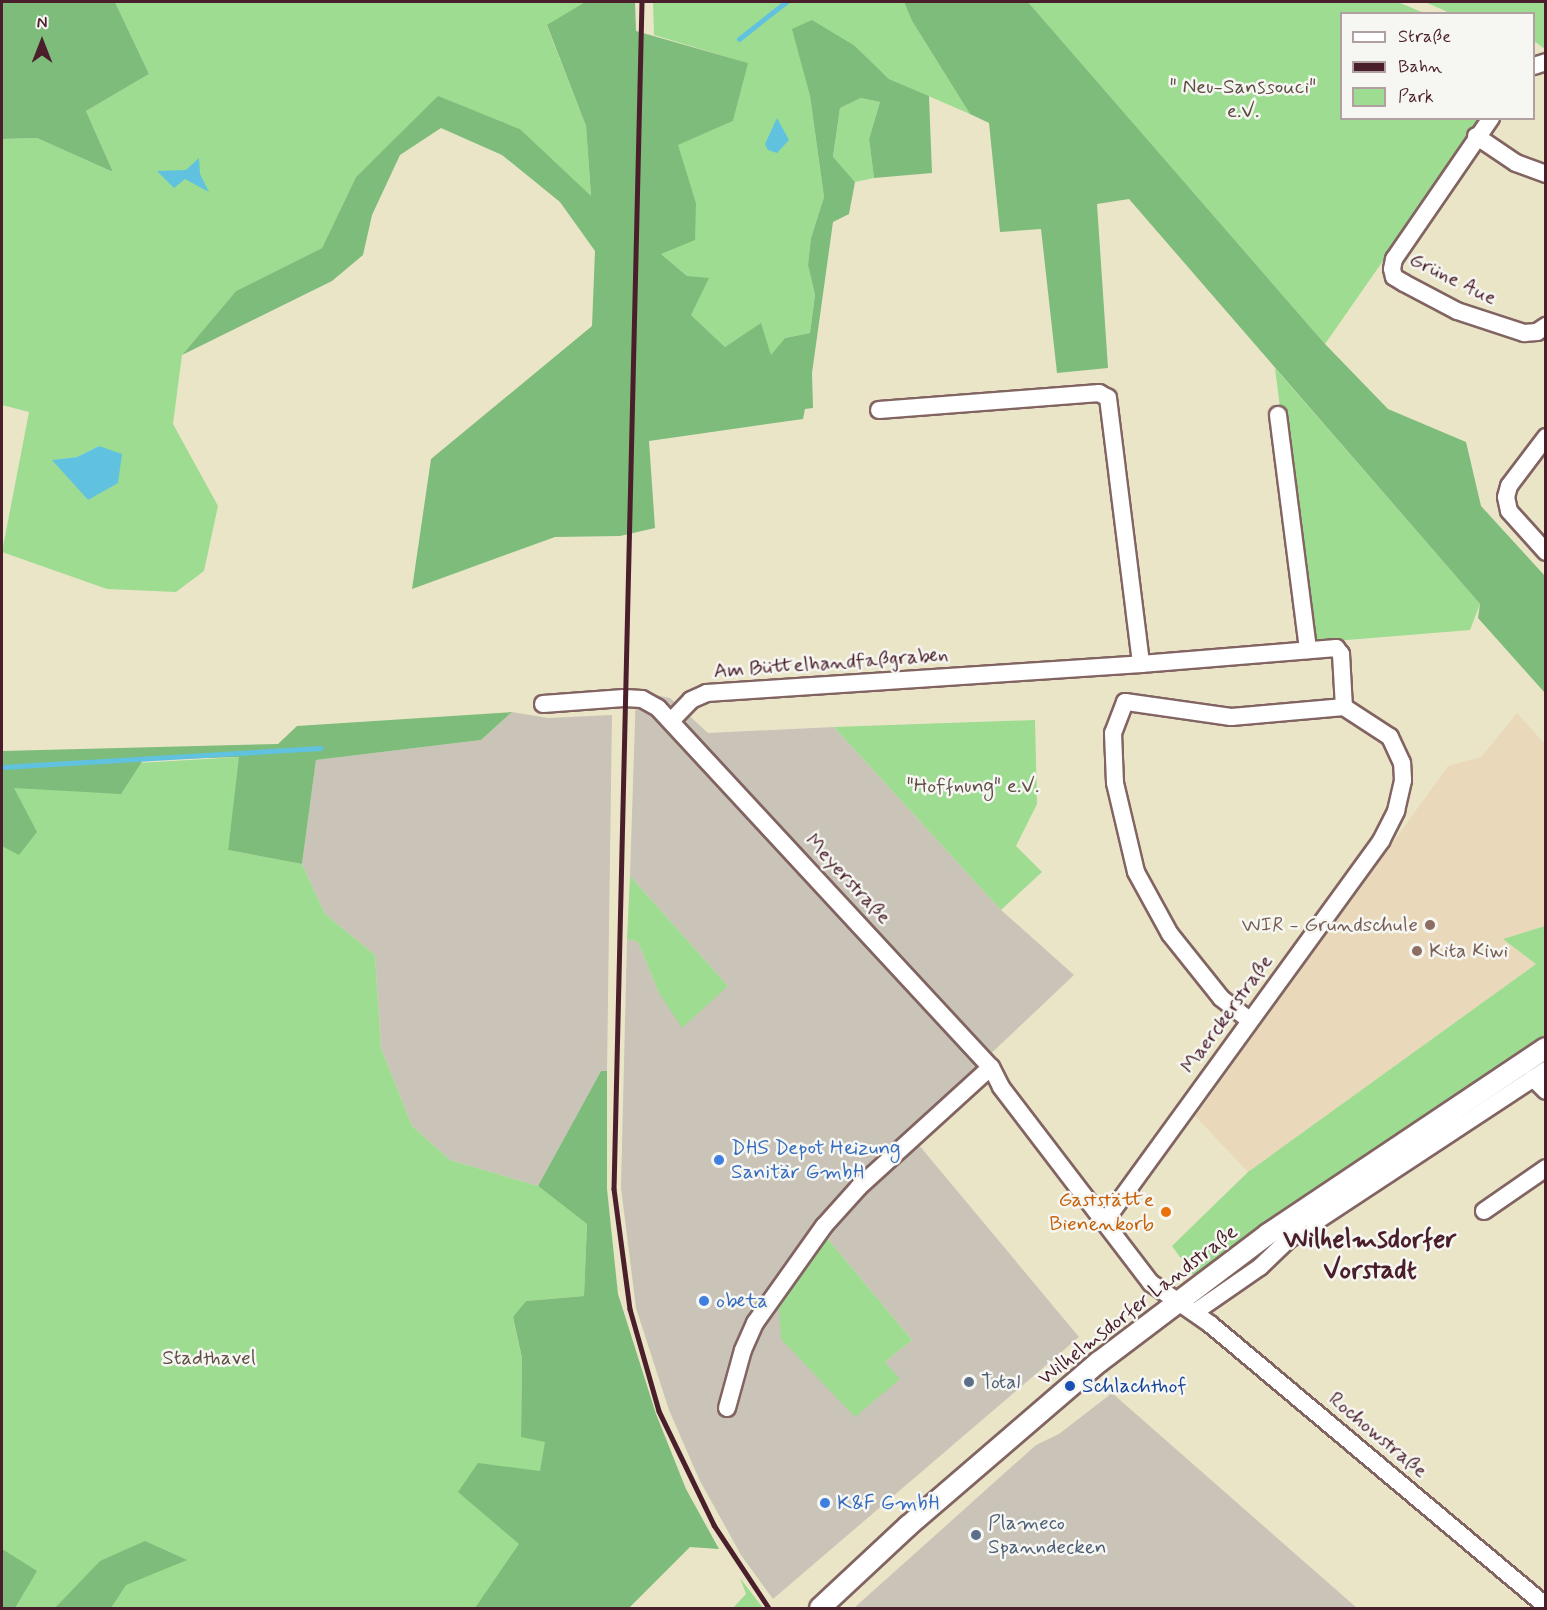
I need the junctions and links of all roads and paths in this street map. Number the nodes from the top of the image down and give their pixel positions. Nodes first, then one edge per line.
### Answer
1 (1489, 120) edge
2 (1476, 136) junction
3 (1545, 174) edge
4 (1545, 326) edge
5 (879, 410) dead end
6 (1278, 415) dead end
7 (1545, 437) edge
8 (1545, 552) edge
9 (1308, 650) junction
10 (1141, 664) junction
11 (543, 704) dead end
12 (1344, 707) junction
13 (671, 721) junction
14 (1249, 1020) junction
15 (1545, 1048) edge
16 (991, 1067) junction
17 (1539, 1074) edge
18 (1516, 1079) junction
19 (1545, 1091) edge
20 (1545, 1168) edge
21 (1484, 1211) dead end
22 (1105, 1221) junction
23 (1186, 1308) junction
24 (727, 1408) dead end
25 (1545, 1606) edge
26 (820, 1608) edge

1 - 2 street, Grüne Aue
2 - 3 street
2 - 4 street, Grüne Aue
5 - 10 street
6 - 9 street
7 - 8 street
9 - 10 street, Am Büttelhandfaßgraben
9 - 12 street, Am Büttelhandfaßgraben
10 - 13 street, Am Büttelhandfaßgraben
11 - 13 street
12 - 14 street, Maerckerstraße
12 - 14 street
13 - 16 street, Meyerstraße
14 - 22 street, Maerckerstraße
15 - 18 main road, Wilhelmsdorfer Landstraße
16 - 22 street, Meyerstraße
16 - 24 street
17 - 18 street, Wilhelmsdorfer Landstraße
17 - 19 street, Wilhelmsdorfer Landstraße
18 - 23 main road, Wilhelmsdorfer Landstraße
20 - 21 street
22 - 23 street, Meyerstraße
23 - 25 street, Rochowstraße
23 - 26 main road, Wilhelmsdorfer Landstraße

